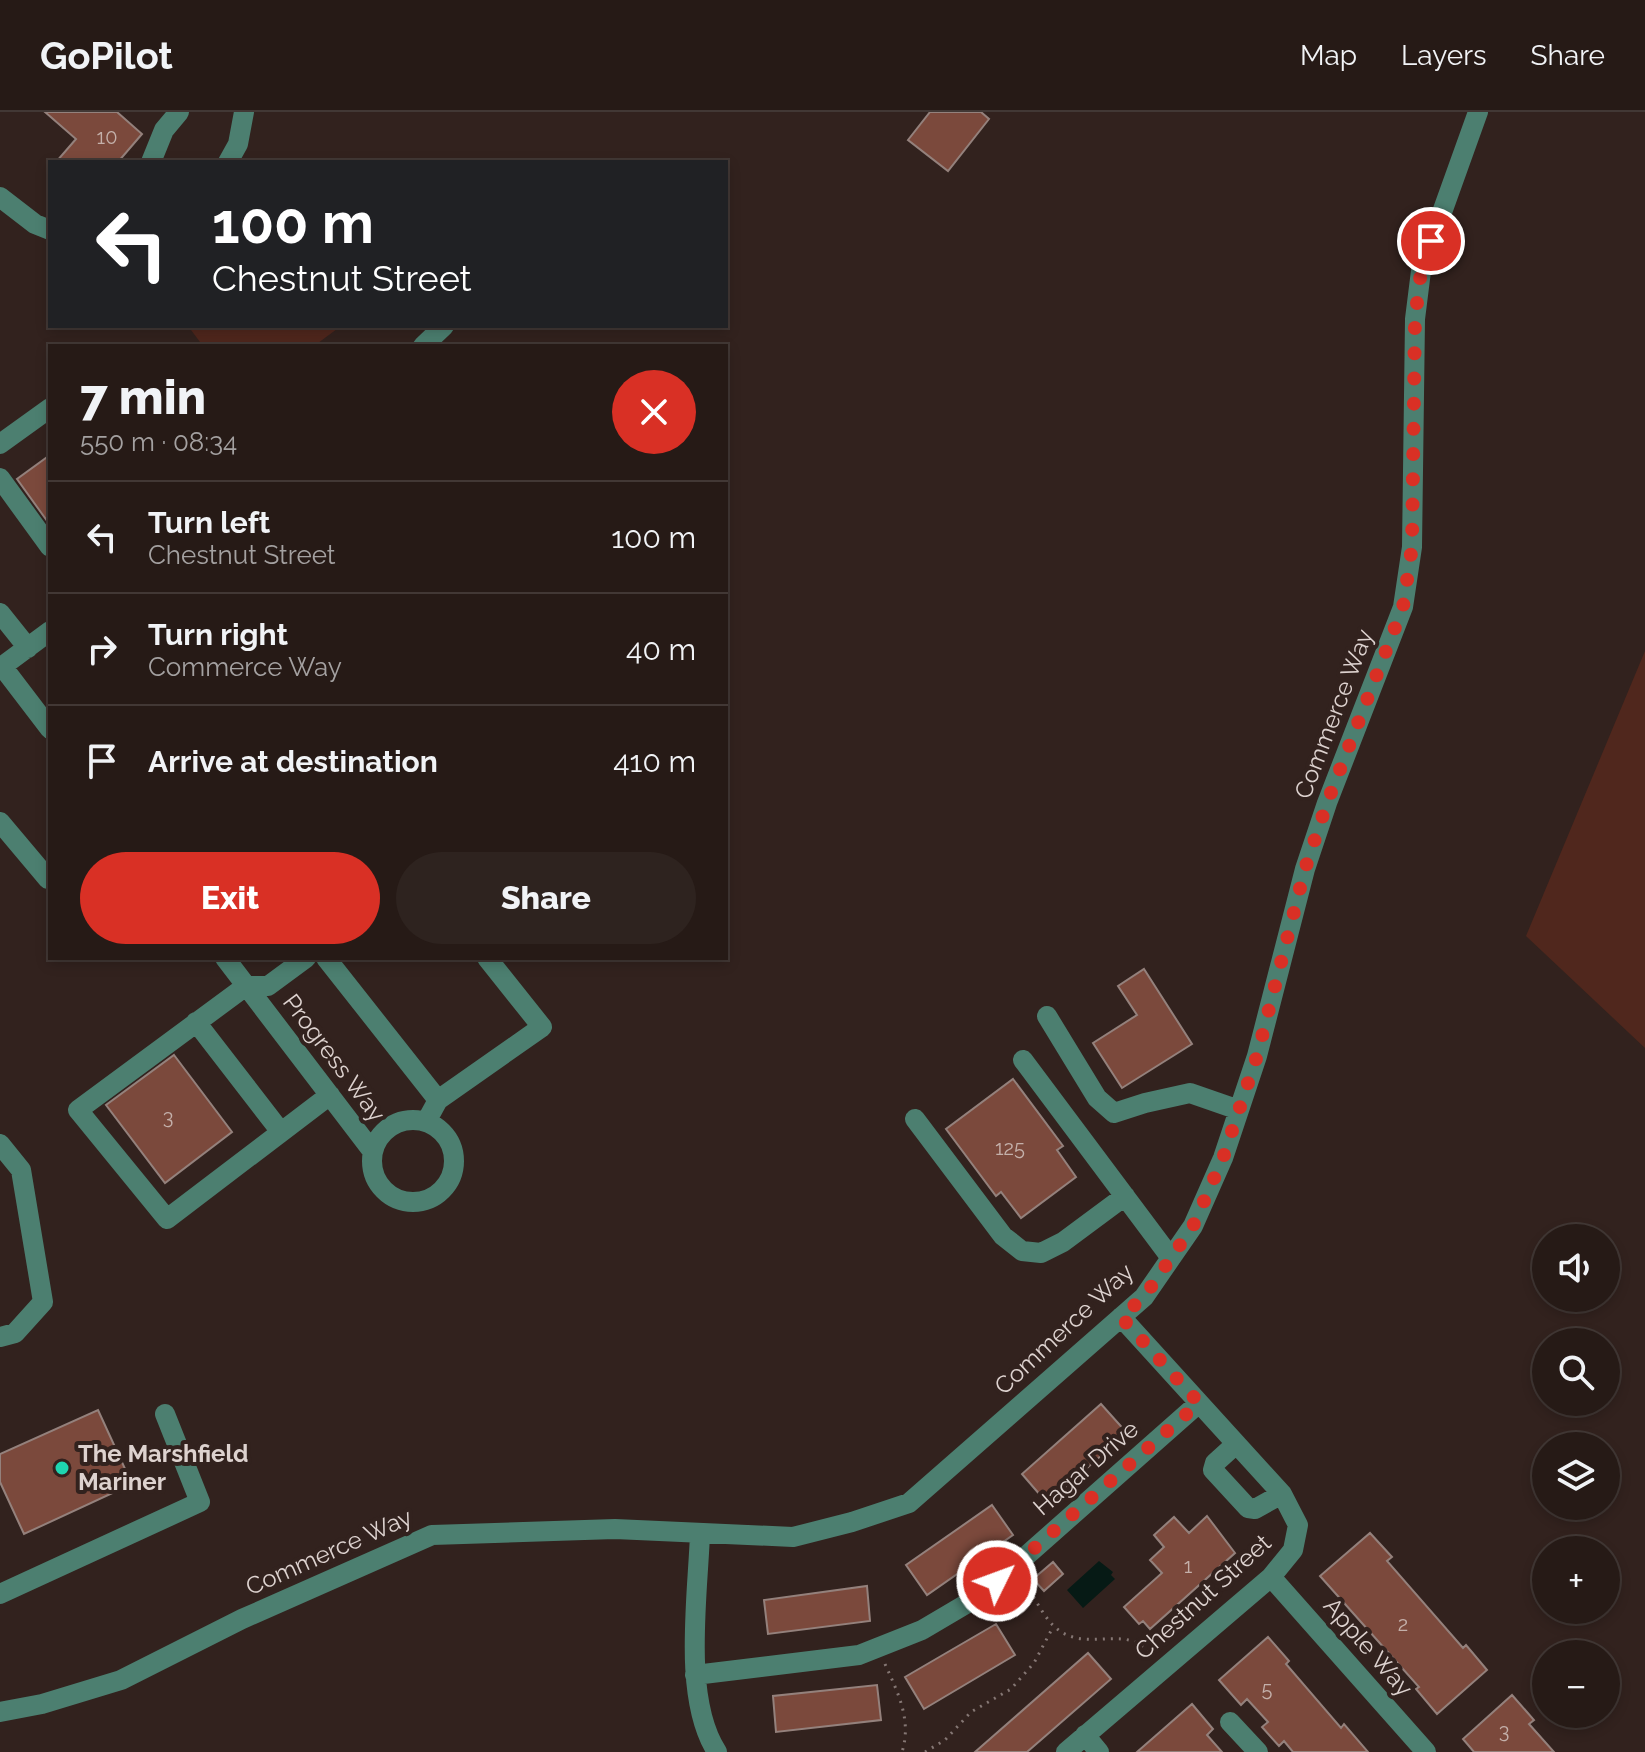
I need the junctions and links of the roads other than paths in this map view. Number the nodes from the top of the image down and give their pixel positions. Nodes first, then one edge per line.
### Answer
1 (179, 112) edge
2 (244, 112) edge
3 (1478, 112) edge
4 (152, 160) edge
5 (229, 160) edge
6 (0, 197) edge
7 (48, 229) edge
8 (442, 328) edge
9 (425, 344) edge
10 (48, 409) edge
11 (0, 444) edge
12 (0, 478) edge
13 (48, 544) edge
14 (0, 613) edge
15 (48, 633) edge
16 (28, 648) junction
17 (1, 667) edge
18 (48, 726) edge
19 (0, 822) edge
20 (48, 879) edge
21 (226, 960) edge
22 (303, 960) edge
23 (328, 960) edge
24 (489, 960) edge
25 (246, 986) junction
26 (1047, 1016) dead end
27 (196, 1022) junction
28 (1023, 1060) dead end
29 (330, 1095) junction
30 (438, 1100) junction
31 (1239, 1110) junction
32 (915, 1119) dead end
33 (426, 1122) junction
34 (281, 1132) junction
35 (0, 1144) edge
36 (373, 1152) junction
37 (1125, 1196) junction
38 (1171, 1258) junction
39 (1121, 1317) junction
40 (0, 1337) edge
41 (1199, 1403) junction
42 (165, 1414) dead end
43 (1236, 1444) junction
44 (1282, 1494) junction
45 (700, 1533) junction
46 (1271, 1577) junction
47 (0, 1594) edge
48 (695, 1675) junction
49 (0, 1712) edge
50 (1230, 1722) dead end
51 (1085, 1735) junction
52 (1422, 1751) edge
53 (717, 1752) edge
54 (1066, 1752) edge
55 (1099, 1752) edge
56 (1258, 1752) edge

1 - 4 street
2 - 5 street
3 - 31 street, Commerce Way
6 - 7 street
8 - 9 street
10 - 11 street
12 - 13 street
14 - 16 street
15 - 16 street
16 - 17 street
17 - 18 street
19 - 20 street
21 - 25 street, Progress Way
22 - 25 street
23 - 30 street
24 - 30 street
25 - 27 street
25 - 29 street, Progress Way
26 - 31 street
27 - 34 street
27 - 34 street
28 - 37 street
29 - 34 street
29 - 36 street, Progress Way
30 - 33 street
31 - 38 street, Commerce Way
32 - 37 street
33 - 36 street, Progress Way
33 - 36 street, Progress Way
35 - 40 street
37 - 38 street
38 - 39 street, Commerce Way
39 - 41 street, Chestnut Street
39 - 45 street, Commerce Way
41 - 43 street, Chestnut Street
41 - 48 street, Hagar Drive
42 - 47 street
43 - 44 street, Chestnut Street
43 - 44 street
44 - 46 street, Chestnut Street
45 - 48 street
45 - 49 street, Commerce Way
46 - 51 street, Chestnut Street
46 - 52 street, Apple Way
48 - 53 street
50 - 56 street
51 - 54 street, Chestnut Street
51 - 55 street

